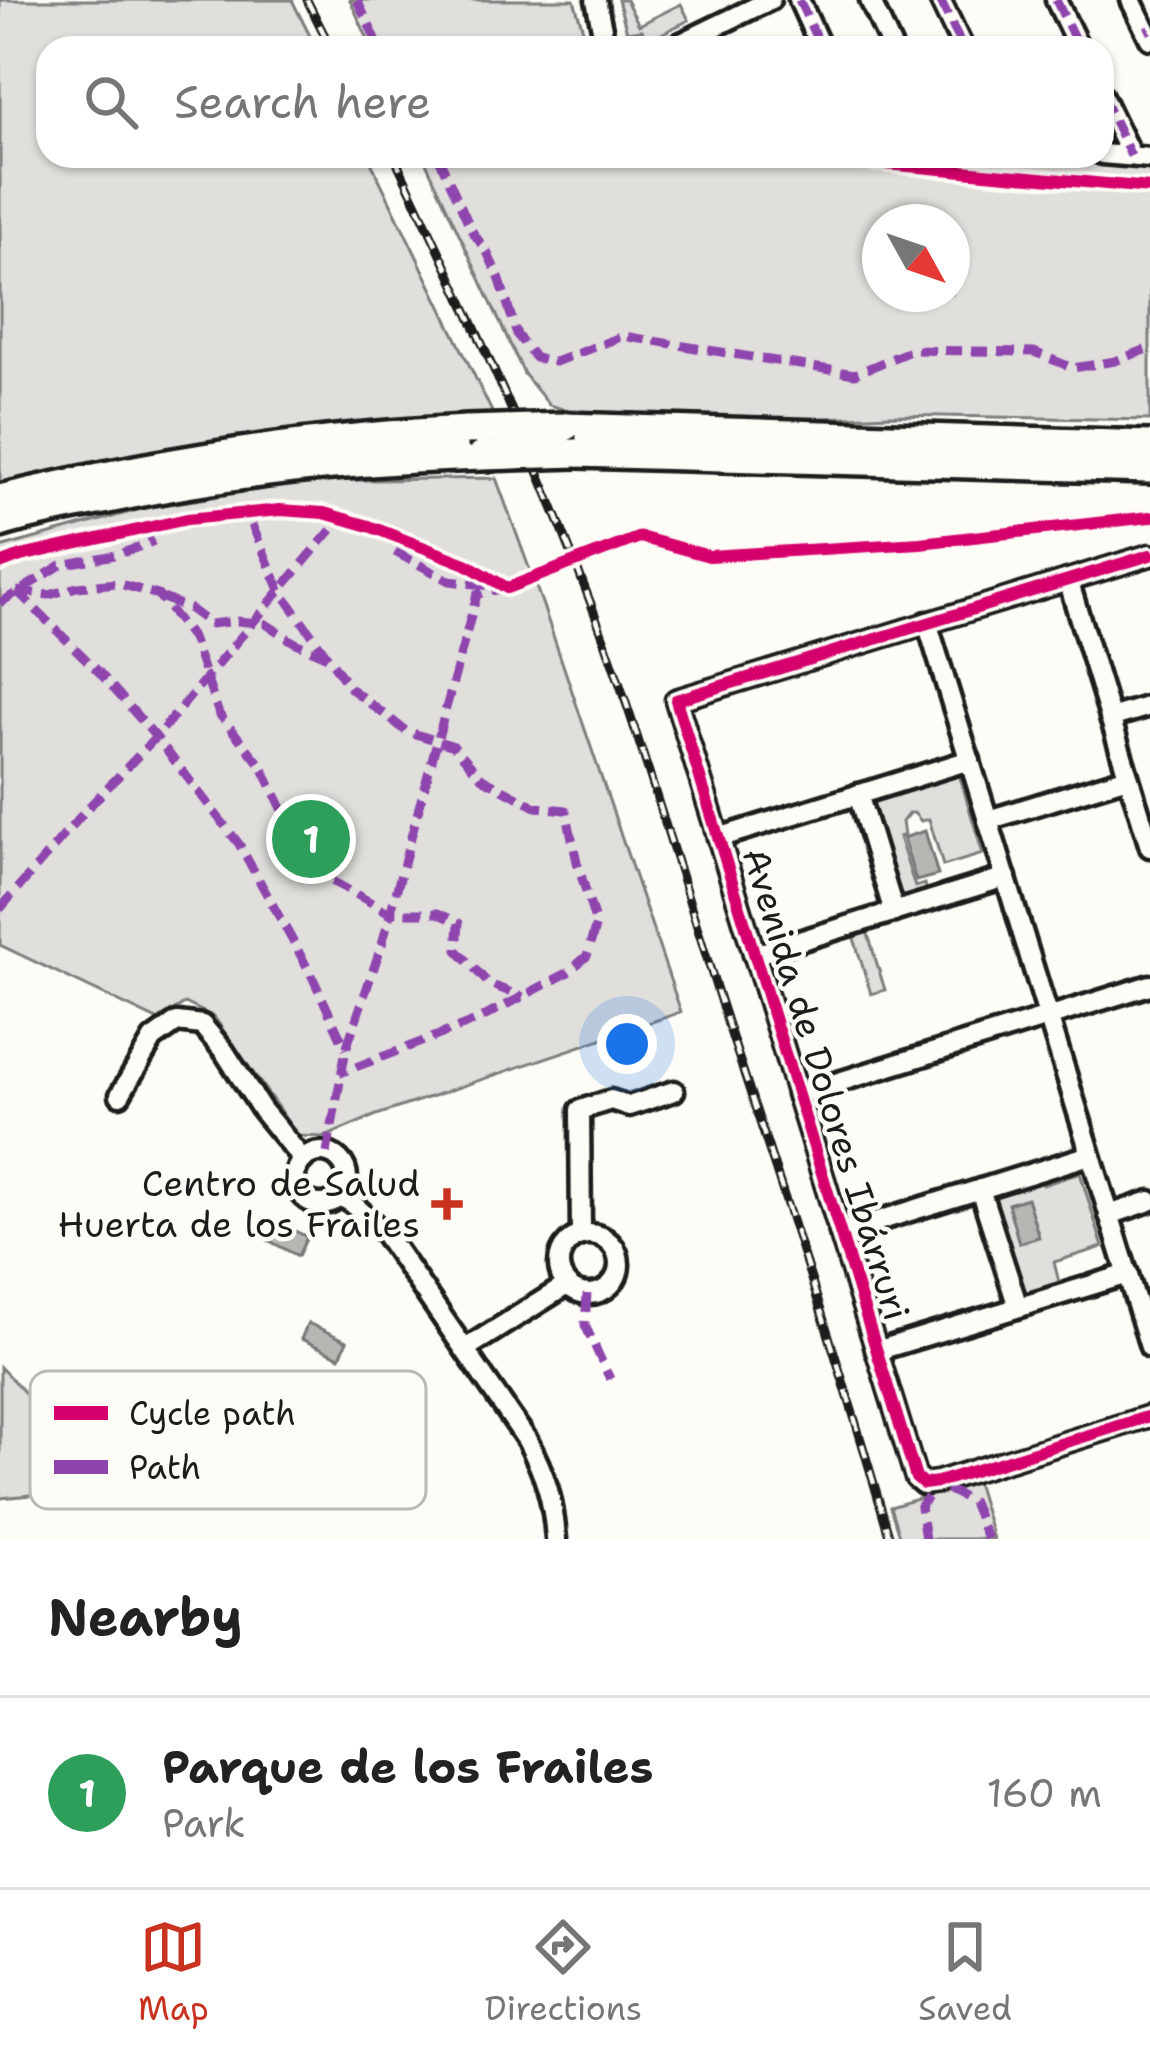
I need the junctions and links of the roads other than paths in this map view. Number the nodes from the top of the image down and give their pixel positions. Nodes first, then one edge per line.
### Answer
1 (596, 0) edge
2 (770, 0) edge
3 (799, 0) edge
4 (870, 0) edge
5 (940, 0) edge
6 (1056, 0) edge
7 (1131, 0) edge
8 (1149, 33) edge
9 (604, 36) edge
10 (707, 36) edge
11 (816, 36) edge
12 (886, 36) edge
13 (957, 36) edge
14 (1073, 36) edge
15 (1114, 115) edge
16 (1140, 157) edge
17 (571, 440) junction
18 (1150, 446) edge
19 (1150, 469) edge
20 (0, 499) edge
21 (0, 523) edge
22 (1150, 555) edge
23 (1068, 580) junction
24 (927, 622) junction
25 (1150, 706) edge
26 (1110, 718) junction
27 (970, 760) junction
28 (1128, 777) junction
29 (858, 794) junction
30 (988, 820) junction
31 (718, 838) junction
32 (1149, 839) edge
33 (1006, 878) junction
34 (894, 912) junction
35 (754, 956) junction
36 (1150, 985) edge
37 (1048, 1017) junction
38 (674, 1091) dead end
39 (120, 1095) dead end
40 (797, 1095) junction
41 (1090, 1154) junction
42 (303, 1160) junction
43 (980, 1189) junction
44 (340, 1196) junction
45 (1150, 1201) edge
46 (1108, 1215) junction
47 (840, 1233) junction
48 (581, 1235) junction
49 (1128, 1274) junction
50 (566, 1285) junction
51 (1018, 1307) junction
52 (1150, 1347) edge
53 (465, 1349) junction
54 (876, 1351) junction
55 (1150, 1416) edge
56 (556, 1539) edge

1 - 9 street
2 - 10 street
3 - 11 street
4 - 12 street
5 - 13 street
6 - 14 street
7 - 8 street
15 - 16 street
17 - 18 highway
17 - 19 highway
17 - 20 highway, bridge
17 - 21 highway, bridge
22 - 23 street
23 - 24 street
23 - 26 street
24 - 27 street
24 - 31 street, Avenida de Dolores Ibárruri
25 - 26 street
26 - 28 street
27 - 29 street
27 - 30 street
28 - 30 street
28 - 32 street
29 - 31 street
29 - 34 street
30 - 33 street
31 - 35 street, Avenida de Dolores Ibárruri
33 - 34 street
33 - 37 street
34 - 35 street
35 - 40 street, Avenida de Dolores Ibárruri
36 - 37 street
37 - 40 street
37 - 41 street
38 - 48 street
39 - 42 street
40 - 47 street, Avenida de Dolores Ibárruri
41 - 43 street
41 - 46 street
42 - 44 street
42 - 44 street
43 - 47 street
43 - 51 street
44 - 53 street
45 - 46 street
46 - 49 street
47 - 54 street, Avenida de Dolores Ibárruri
48 - 50 street
48 - 50 street
49 - 51 street
49 - 52 street
50 - 53 street
51 - 54 street
53 - 56 street
54 - 55 street, Avenida de Dolores Ibárruri

